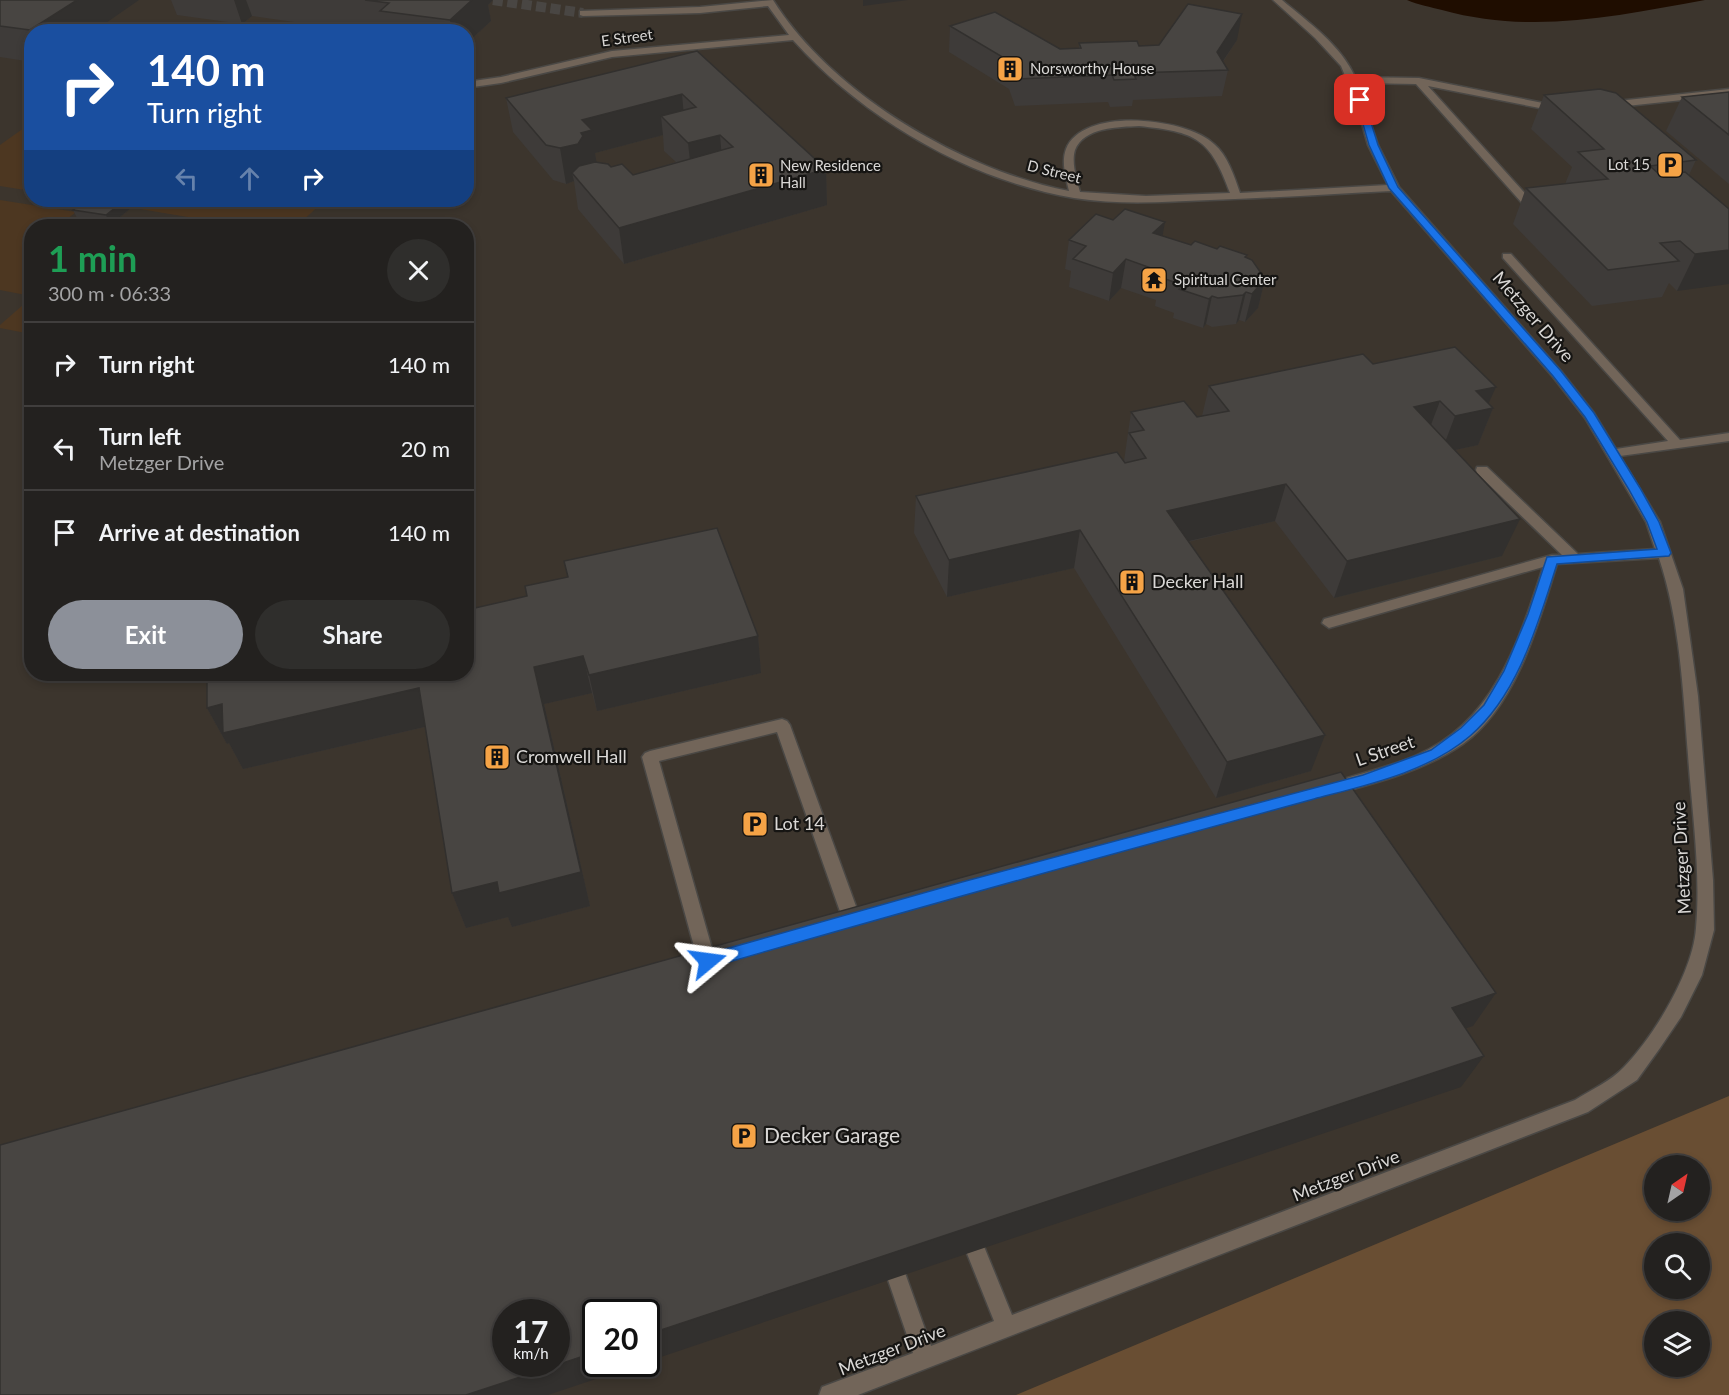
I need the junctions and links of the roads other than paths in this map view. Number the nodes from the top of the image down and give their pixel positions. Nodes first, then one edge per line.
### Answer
1 (1277, 0) edge
2 (770, 2) edge
3 (583, 13) tunnel mouth
4 (794, 37) junction
5 (1353, 80) junction
6 (1419, 81) junction
7 (474, 85) edge
8 (1729, 92) edge
9 (1572, 109) edge
10 (1604, 114) edge
11 (1394, 188) junction
12 (1074, 195) junction
13 (1236, 196) junction
14 (1540, 217) edge
15 (1507, 256) dead end
16 (1729, 437) edge
17 (1677, 444) junction
18 (1614, 453) junction
19 (1482, 471) dead end
20 (1665, 553) junction
21 (1574, 558) junction
22 (1552, 560) junction
23 (1329, 624) dead end
24 (1319, 792) edge
25 (852, 920) edge
26 (730, 955) edge
27 (976, 1251) edge
28 (897, 1277) edge
29 (1007, 1327) junction
30 (925, 1358) junction
31 (830, 1395) edge

1 - 5 street, Metzger Drive
2 - 3 street
2 - 4 street, D Street
4 - 7 street, E Street
4 - 12 street, D Street
5 - 6 street
5 - 11 street, Metzger Drive
6 - 9 street
6 - 14 street
8 - 10 street
11 - 13 street, D Street
11 - 18 street, Metzger Drive
12 - 13 street, D Street
12 - 13 street
15 - 17 street
16 - 17 street
17 - 18 street
18 - 20 street, Metzger Drive
19 - 21 street
20 - 21 street
20 - 29 street, Metzger Drive
21 - 22 street
22 - 23 street
22 - 24 street, L Street
25 - 26 street
27 - 29 street
28 - 30 street
29 - 30 street, Metzger Drive
30 - 31 street, Metzger Drive

